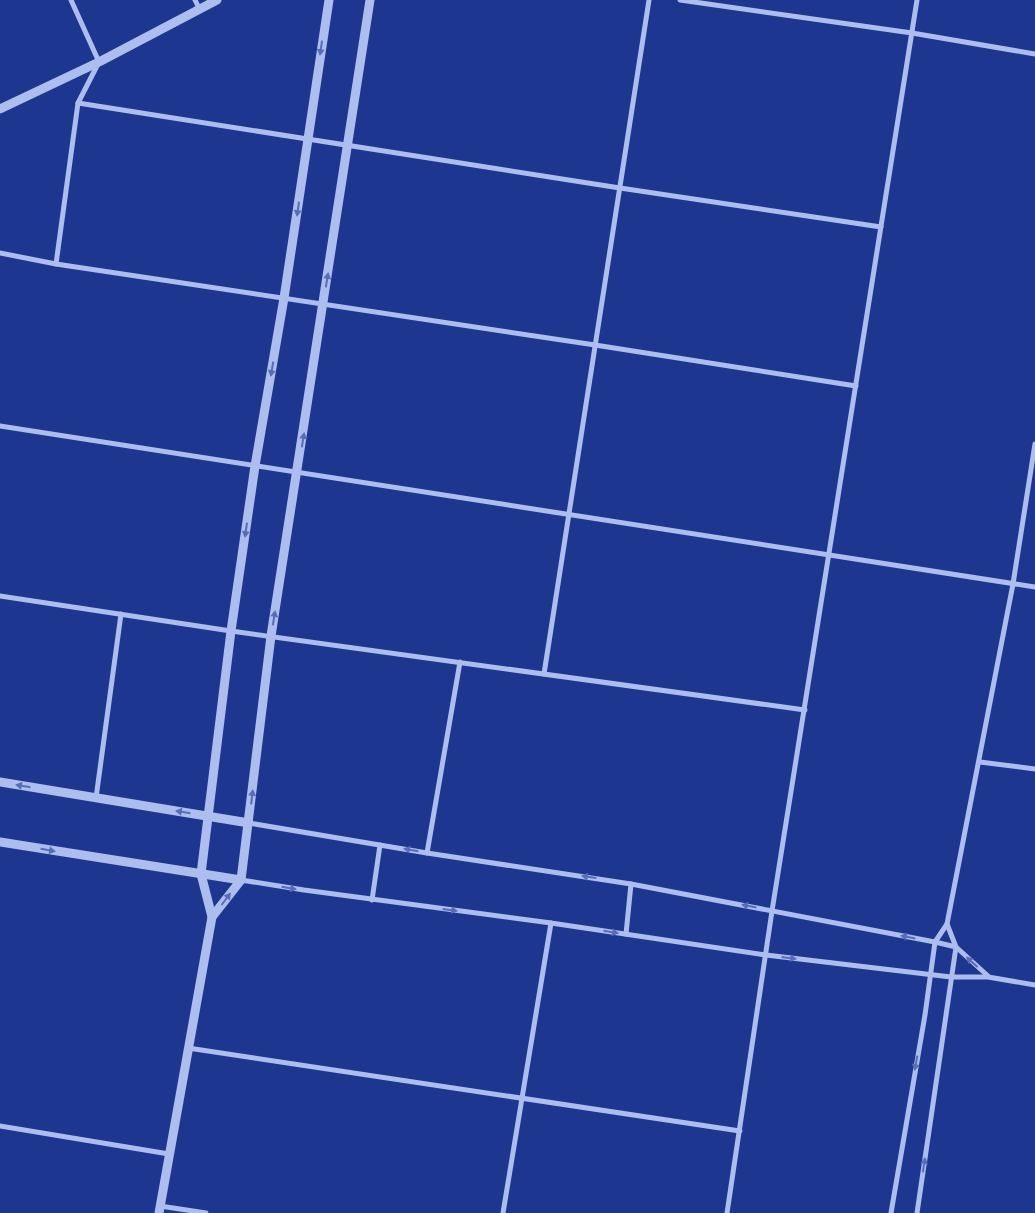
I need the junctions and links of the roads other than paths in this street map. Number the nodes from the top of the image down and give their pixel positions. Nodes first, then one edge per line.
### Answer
1 (71, 0) edge
2 (195, 0) edge
3 (218, 0) edge
4 (328, 0) edge
5 (370, 0) edge
6 (649, 0) edge
7 (680, 0) edge
8 (917, 0) edge
9 (200, 10) junction
10 (912, 33) junction
11 (1035, 54) edge
12 (99, 62) junction
13 (78, 103) junction
14 (0, 110) edge
15 (308, 138) junction
16 (348, 145) junction
17 (620, 188) junction
18 (881, 227) junction
19 (0, 253) edge
20 (56, 264) junction
21 (284, 298) junction
22 (323, 304) junction
23 (595, 345) junction
24 (856, 386) junction
25 (0, 426) edge
26 (1035, 444) edge
27 (255, 466) junction
28 (298, 473) junction
29 (569, 516) junction
30 (829, 554) junction
31 (1013, 584) junction
32 (1035, 587) edge
33 (0, 596) edge
34 (120, 614) junction
35 (231, 630) junction
36 (272, 636) junction
37 (460, 662) junction
38 (544, 674) junction
39 (804, 710) junction
40 (980, 762) junction
41 (1035, 768) edge
42 (0, 782) edge
43 (96, 798) junction
44 (208, 816) junction
45 (249, 823) junction
46 (0, 842) edge
47 (380, 845) junction
48 (428, 853) junction
49 (201, 874) junction
50 (241, 880) junction
51 (631, 884) junction
52 (372, 900) junction
53 (772, 911) junction
54 (212, 917) junction
55 (551, 923) junction
56 (947, 924) junction
57 (626, 934) junction
58 (935, 942) junction
59 (956, 947) junction
60 (766, 955) junction
61 (929, 975) junction
62 (951, 977) junction
63 (988, 977) junction
64 (1035, 985) edge
65 (188, 1048) junction
66 (522, 1097) junction
67 (0, 1126) edge
68 (740, 1131) junction
69 (169, 1154) junction
70 (160, 1210) edge
71 (206, 1213) edge
72 (503, 1213) edge
73 (727, 1213) edge
74 (891, 1213) edge
75 (917, 1213) edge

1 - 12 street
2 - 9 street
3 - 9 street
4 -> 15 street
5 - 16 street
6 - 17 street
7 - 10 street
8 - 10 street
9 - 12 street
10 - 11 street
10 - 18 street
12 - 13 street
12 - 14 street
13 - 15 street
13 - 20 street
15 - 16 street
15 -> 21 street
16 - 17 street
22 -> 16 street
17 - 18 street
17 - 23 street
18 - 24 street
19 - 20 street
20 - 21 street
21 - 22 street
21 -> 27 street
22 - 23 street
28 -> 22 street
23 - 24 street
23 - 29 street
24 - 30 street
25 - 27 street
26 - 31 street
27 - 28 street
27 -> 35 street
28 - 29 street
36 -> 28 street
29 - 30 street
29 - 38 street
30 - 31 street
30 - 39 street
31 - 32 street
31 - 40 street
33 - 34 street
34 - 35 street
34 - 43 street
35 - 36 street
35 - 44 street
36 - 37 street
45 -> 36 street
37 - 38 street
37 - 48 street
38 - 39 street
39 - 53 street
40 - 41 street
40 - 56 street
43 -> 42 street
44 -> 43 street
44 - 45 street
44 - 49 street
45 - 47 street
45 - 50 street
46 -> 49 street
48 -> 47 street
47 - 52 street
51 -> 48 street
49 - 50 street
49 - 54 street
50 -> 52 street
54 -> 50 street
53 -> 51 street
51 - 57 street
52 -> 55 street
58 -> 53 street
53 - 60 street
54 - 65 street
55 -> 57 street
55 - 66 street
56 - 58 street
56 - 59 street
57 - 60 street
58 - 59 street
58 - 61 street
59 - 62 street
63 -> 59 street
60 -> 61 street
60 - 68 street
61 - 62 street
61 -> 74 street
62 - 63 street
75 -> 62 street
63 - 64 street
65 - 66 street
65 - 69 street
66 - 68 street
66 - 72 street
67 - 69 street
68 - 73 street
69 - 70 street
70 - 71 street

